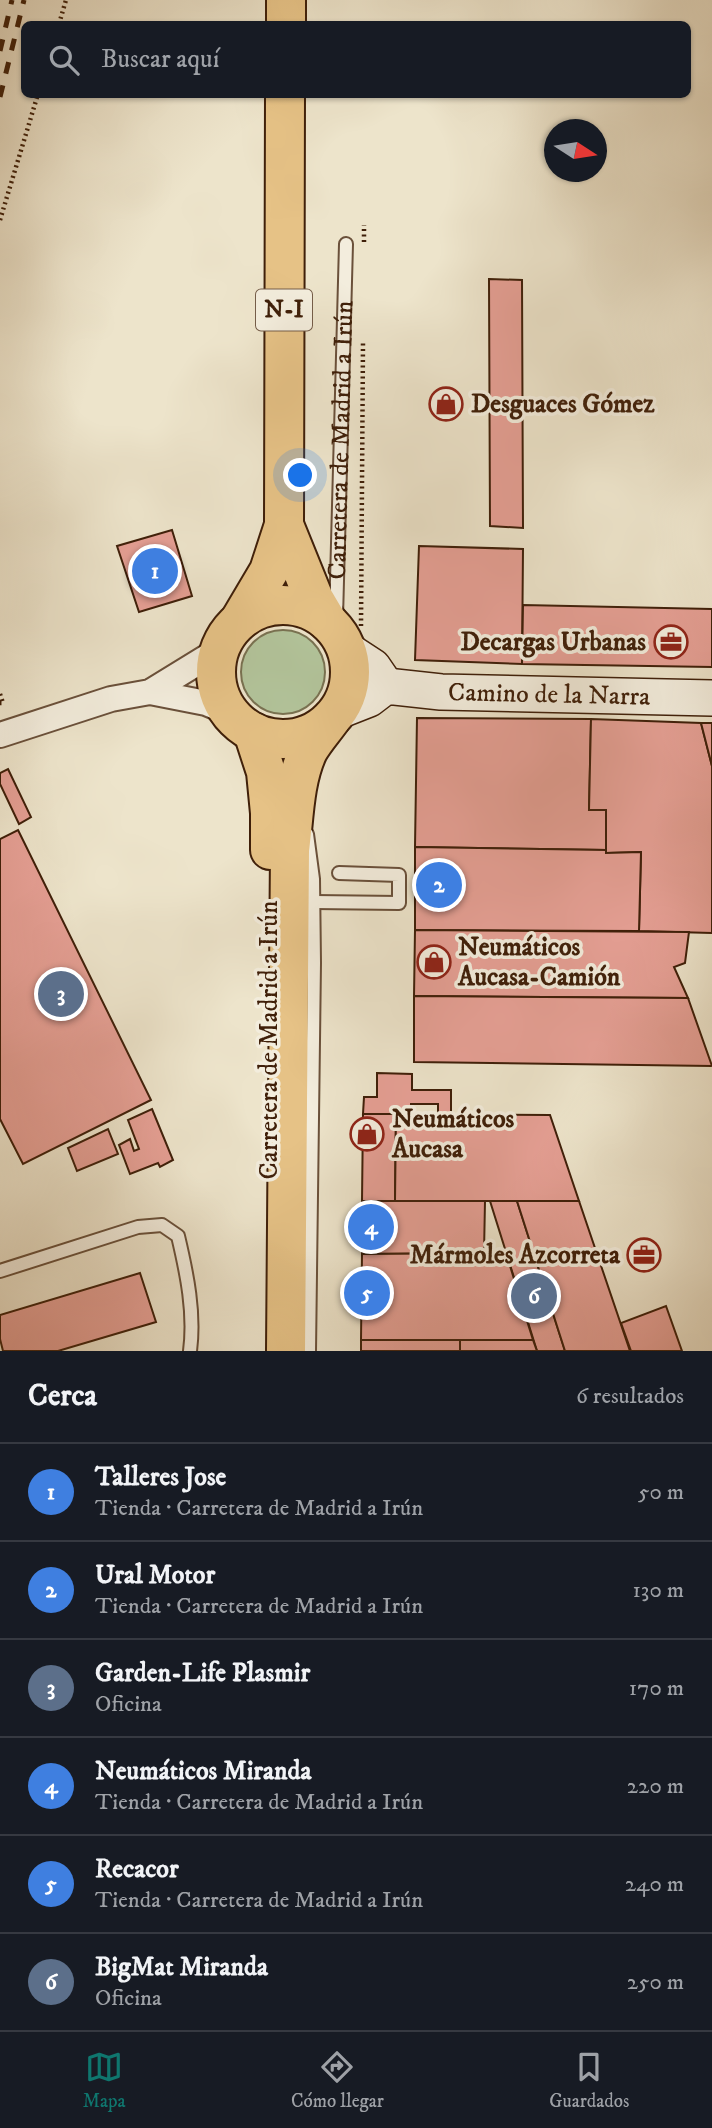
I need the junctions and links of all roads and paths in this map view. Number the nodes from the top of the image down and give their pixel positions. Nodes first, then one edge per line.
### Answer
1 (66, 0) edge
2 (286, 0) edge
3 (59, 21) edge
4 (286, 21) edge
5 (37, 98) edge
6 (285, 98) edge
7 (0, 220) edge
8 (364, 225) dead end
9 (346, 244) dead end
10 (364, 253) dead end
11 (363, 336) dead end
12 (284, 525) junction
13 (343, 633) junction
14 (230, 635) junction
15 (386, 686) junction
16 (150, 692) junction
17 (1, 694) edge
18 (712, 698) edge
19 (0, 703) edge
20 (336, 714) junction
21 (242, 722) junction
22 (0, 735) edge
23 (297, 788) junction
24 (339, 873) dead end
25 (314, 902) junction
26 (0, 1271) edge
27 (190, 1351) edge
28 (268, 1351) edge
29 (286, 1351) edge
30 (309, 1351) edge

1 - 3 path
2 - 4 highway
5 - 7 path
6 - 12 highway, Carretera de Madrid a Irún / N-I
8 - 10 path
9 - 13 lane, Carretera de Madrid a Irún
11 - 13 path
12 - 13 highway, Carretera de Madrid a Irún / N-I
12 - 14 highway, Carretera de Madrid a Irún / N-I
13 - 14 highway
13 - 15 street
13 - 20 highway, N-I
14 - 16 street
14 - 21 highway, N-I
15 - 18 street, Camino de la Narra
15 - 20 street
16 - 21 street
16 - 22 street
17 - 19 path
20 - 21 highway
20 - 23 highway, Carretera de Madrid a Irún
21 - 28 highway, Carretera de Madrid a Irún
23 - 25 lane, Carretera de Madrid a Irún
23 - 29 highway, Carretera de Madrid a Irún
24 - 25 lane
25 - 30 lane, Carretera de Madrid a Irún
26 - 27 lane

